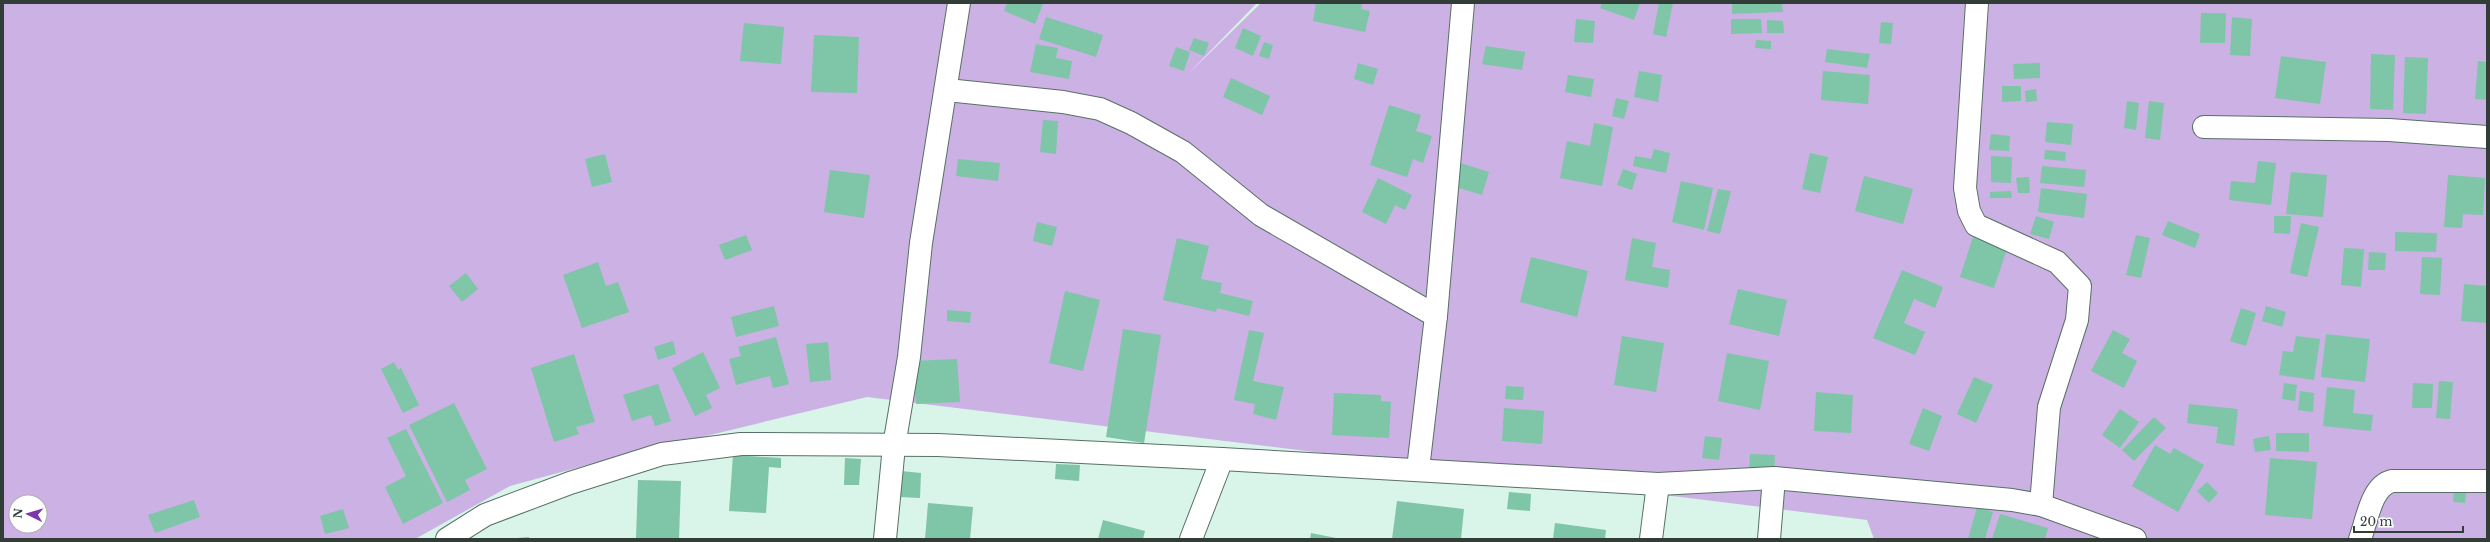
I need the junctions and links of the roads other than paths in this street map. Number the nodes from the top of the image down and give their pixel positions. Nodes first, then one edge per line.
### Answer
1 (959, 3) edge
2 (1463, 3) edge
3 (1978, 3) edge
4 (947, 90) junction
5 (2204, 127) dead end
6 (2487, 137) edge
7 (1436, 316) junction
8 (894, 446) junction
9 (1222, 459) junction
10 (1418, 469) junction
11 (1774, 478) junction
12 (2487, 481) edge
13 (1658, 484) junction
14 (2041, 505) junction
15 (454, 537) edge
16 (885, 539) edge
17 (1191, 539) edge
18 (1651, 539) edge
19 (1768, 539) edge
20 (2135, 539) edge
21 (2360, 539) edge

1 - 4 street
2 - 7 street
3 - 14 street
4 - 7 street
4 - 8 street
5 - 6 street
7 - 10 street
8 - 9 street
8 - 15 street
8 - 16 street
9 - 10 street
9 - 17 street
10 - 13 street
11 - 13 street
11 - 14 street
11 - 19 street
12 - 21 street
13 - 18 street
14 - 20 street

